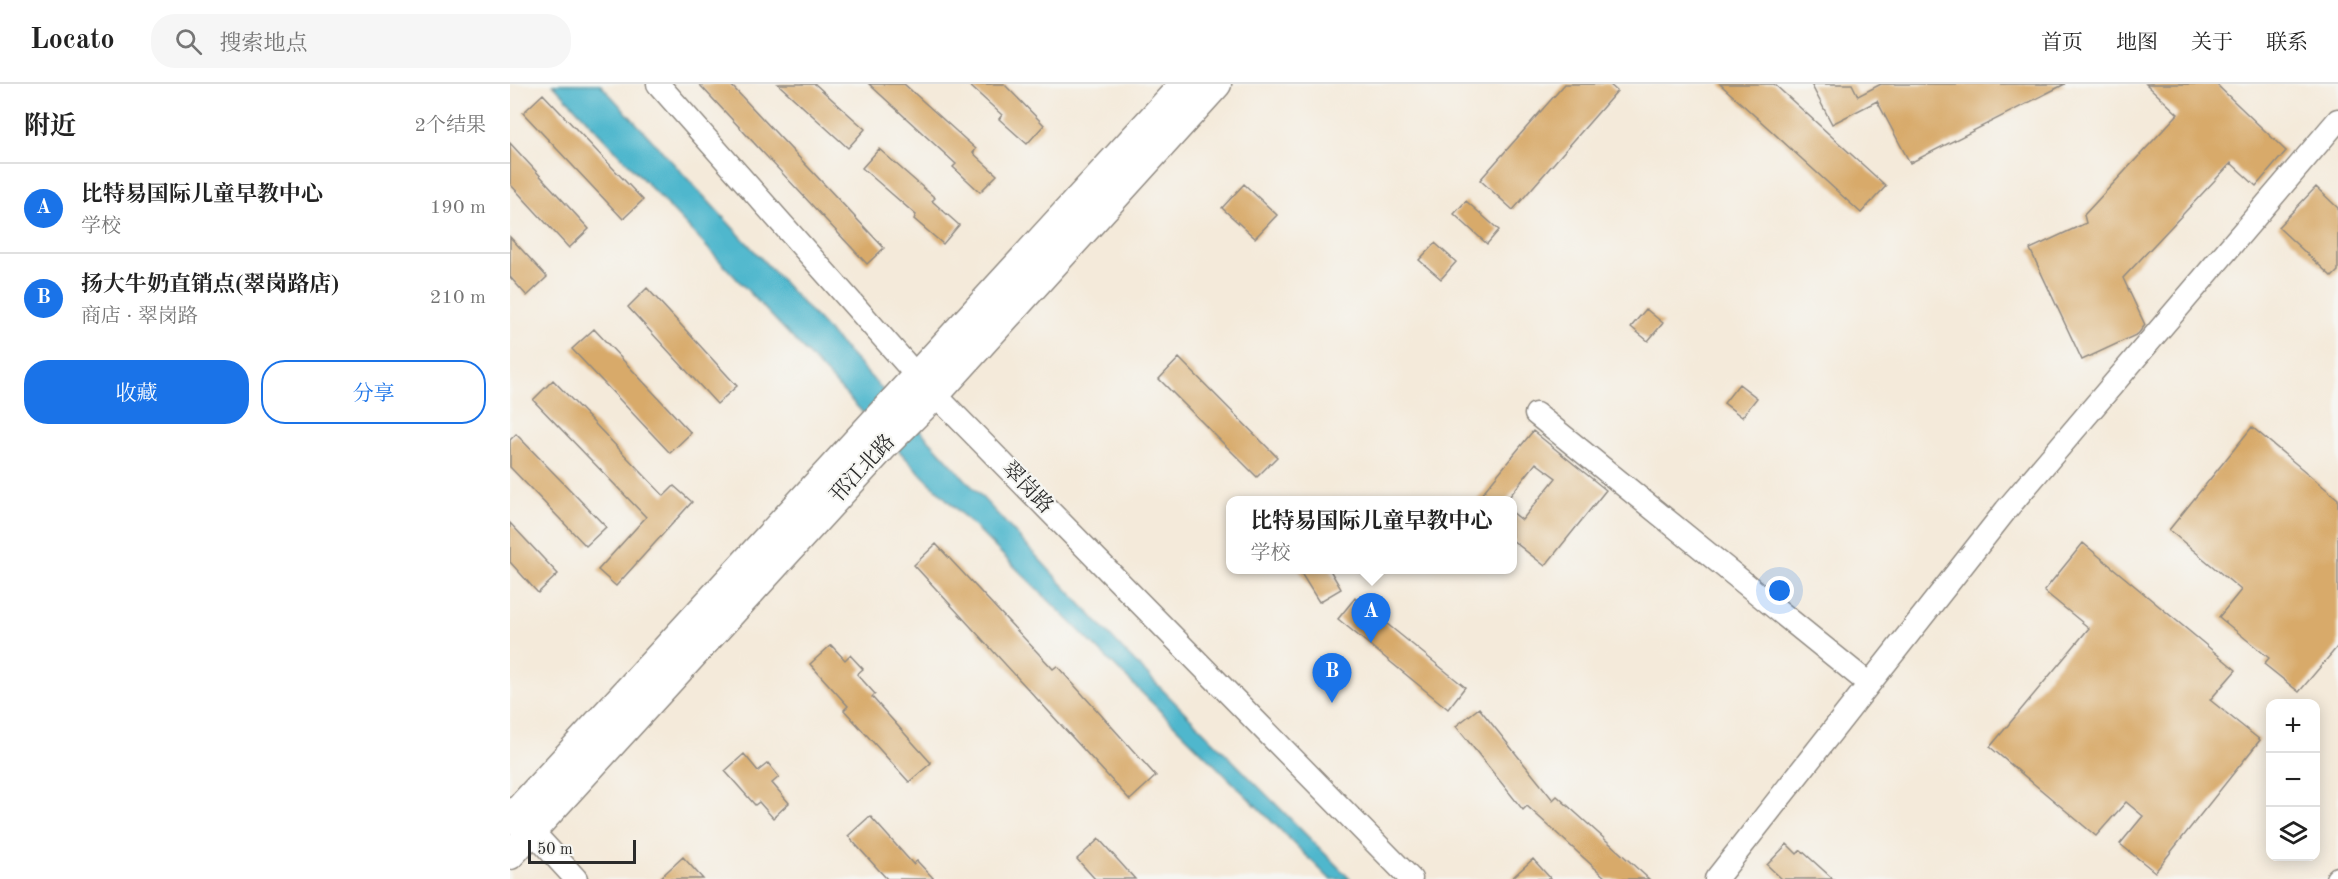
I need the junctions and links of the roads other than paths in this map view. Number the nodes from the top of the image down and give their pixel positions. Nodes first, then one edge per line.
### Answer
1 (658, 84) edge
2 (1184, 84) edge
3 (1217, 84) edge
4 (2338, 120) edge
5 (917, 395) junction
6 (1536, 414) dead end
7 (1869, 684) junction
8 (517, 817) edge
9 (510, 855) edge
10 (576, 879) edge
11 (1411, 879) edge
12 (1716, 879) edge

1 - 5 street, 翠岗路
2 - 5 main road, 邗江北路
3 - 5 main road, 邗江北路
4 - 7 street
5 - 8 main road, 邗江北路
5 - 11 street, 翠岗路
6 - 7 street
7 - 12 street
8 - 9 main road, 邗江北路
8 - 10 street

